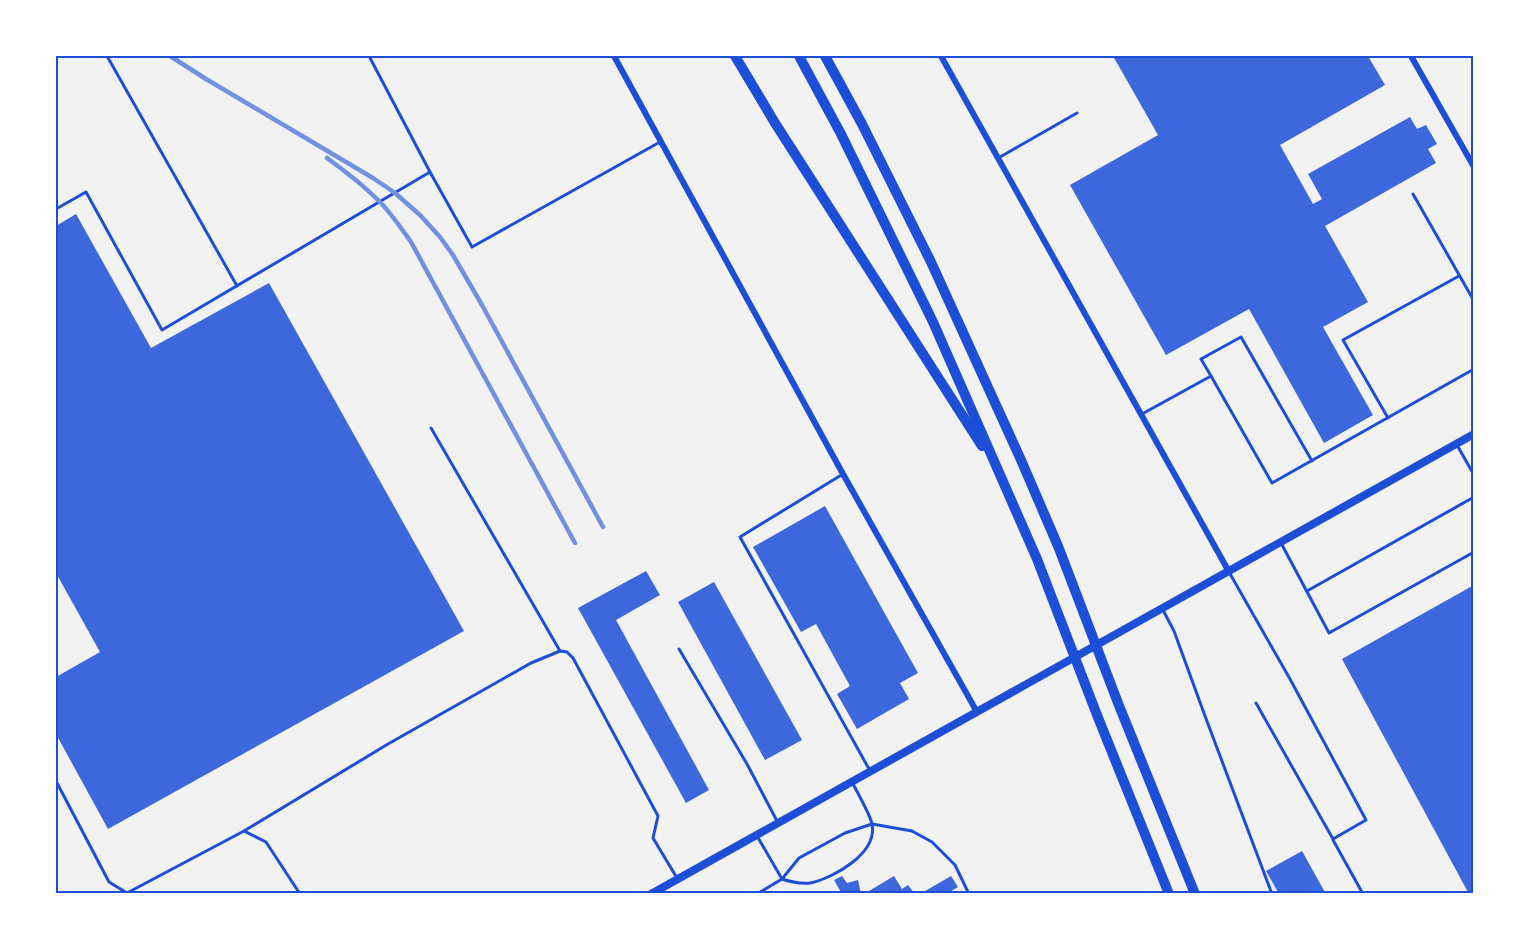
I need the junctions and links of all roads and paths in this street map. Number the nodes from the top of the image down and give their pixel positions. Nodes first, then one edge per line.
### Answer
1 (107, 56) edge
2 (369, 56) edge
3 (614, 56) edge
4 (735, 56) edge
5 (798, 56) edge
6 (825, 56) edge
7 (940, 56) edge
8 (1411, 56) edge
9 (1077, 113) dead end
10 (661, 141) junction
11 (998, 158) junction
12 (1473, 167) edge
13 (430, 172) junction
14 (1413, 194) dead end
15 (56, 209) edge
16 (1459, 276) junction
17 (237, 286) junction
18 (1473, 301) edge
19 (1473, 369) edge
20 (1211, 376) junction
21 (1140, 415) junction
22 (1388, 418) junction
23 (431, 428) dead end
24 (1472, 437) edge
25 (1456, 443) junction
26 (1312, 460) junction
27 (843, 474) junction
28 (1473, 475) edge
29 (1001, 477) junction
30 (1473, 497) edge
31 (1280, 542) junction
32 (1473, 552) edge
33 (1228, 570) junction
34 (1306, 591) junction
35 (1161, 607) junction
36 (679, 649) dead end
37 (560, 651) junction
38 (1256, 704) dead end
39 (977, 711) junction
40 (870, 771) junction
41 (56, 782) edge
42 (852, 782) junction
43 (778, 822) junction
44 (872, 824) junction
45 (244, 831) junction
46 (756, 834) junction
47 (1333, 839) junction
48 (678, 879) junction
49 (782, 879) junction
50 (300, 894) edge
51 (651, 894) edge
52 (757, 894) edge
53 (969, 894) edge
54 (1169, 894) edge
55 (1195, 894) edge
56 (1272, 894) edge
57 (1363, 894) edge

1 - 17 lane
2 - 13 lane
3 - 10 street
4 - 29 highway
5 - 29 highway
6 - 55 highway
7 - 11 street
8 - 12 street
9 - 11 lane
10 - 13 lane
10 - 27 street
11 - 21 street
13 - 17 lane
14 - 16 lane
15 - 17 lane
16 - 18 lane
16 - 22 lane
19 - 22 lane
20 - 21 lane
20 - 26 lane
20 - 26 lane
21 - 33 street
22 - 26 lane
23 - 37 lane
24 - 25 street
25 - 28 lane
25 - 31 street
27 - 39 street
27 - 40 lane
29 - 54 highway
30 - 34 lane
31 - 33 street
31 - 34 lane
32 - 34 lane
33 - 35 street
33 - 47 lane
35 - 39 street
35 - 56 lane
36 - 43 lane
37 - 45 lane
37 - 48 lane
38 - 47 lane
39 - 40 street
40 - 42 street
41 - 45 lane
42 - 43 street
42 - 44 lane
43 - 46 street
44 - 49 lane
44 - 49 lane
44 - 53 lane
45 - 50 lane
46 - 48 street
46 - 49 lane
47 - 57 lane
48 - 51 street
49 - 52 lane

